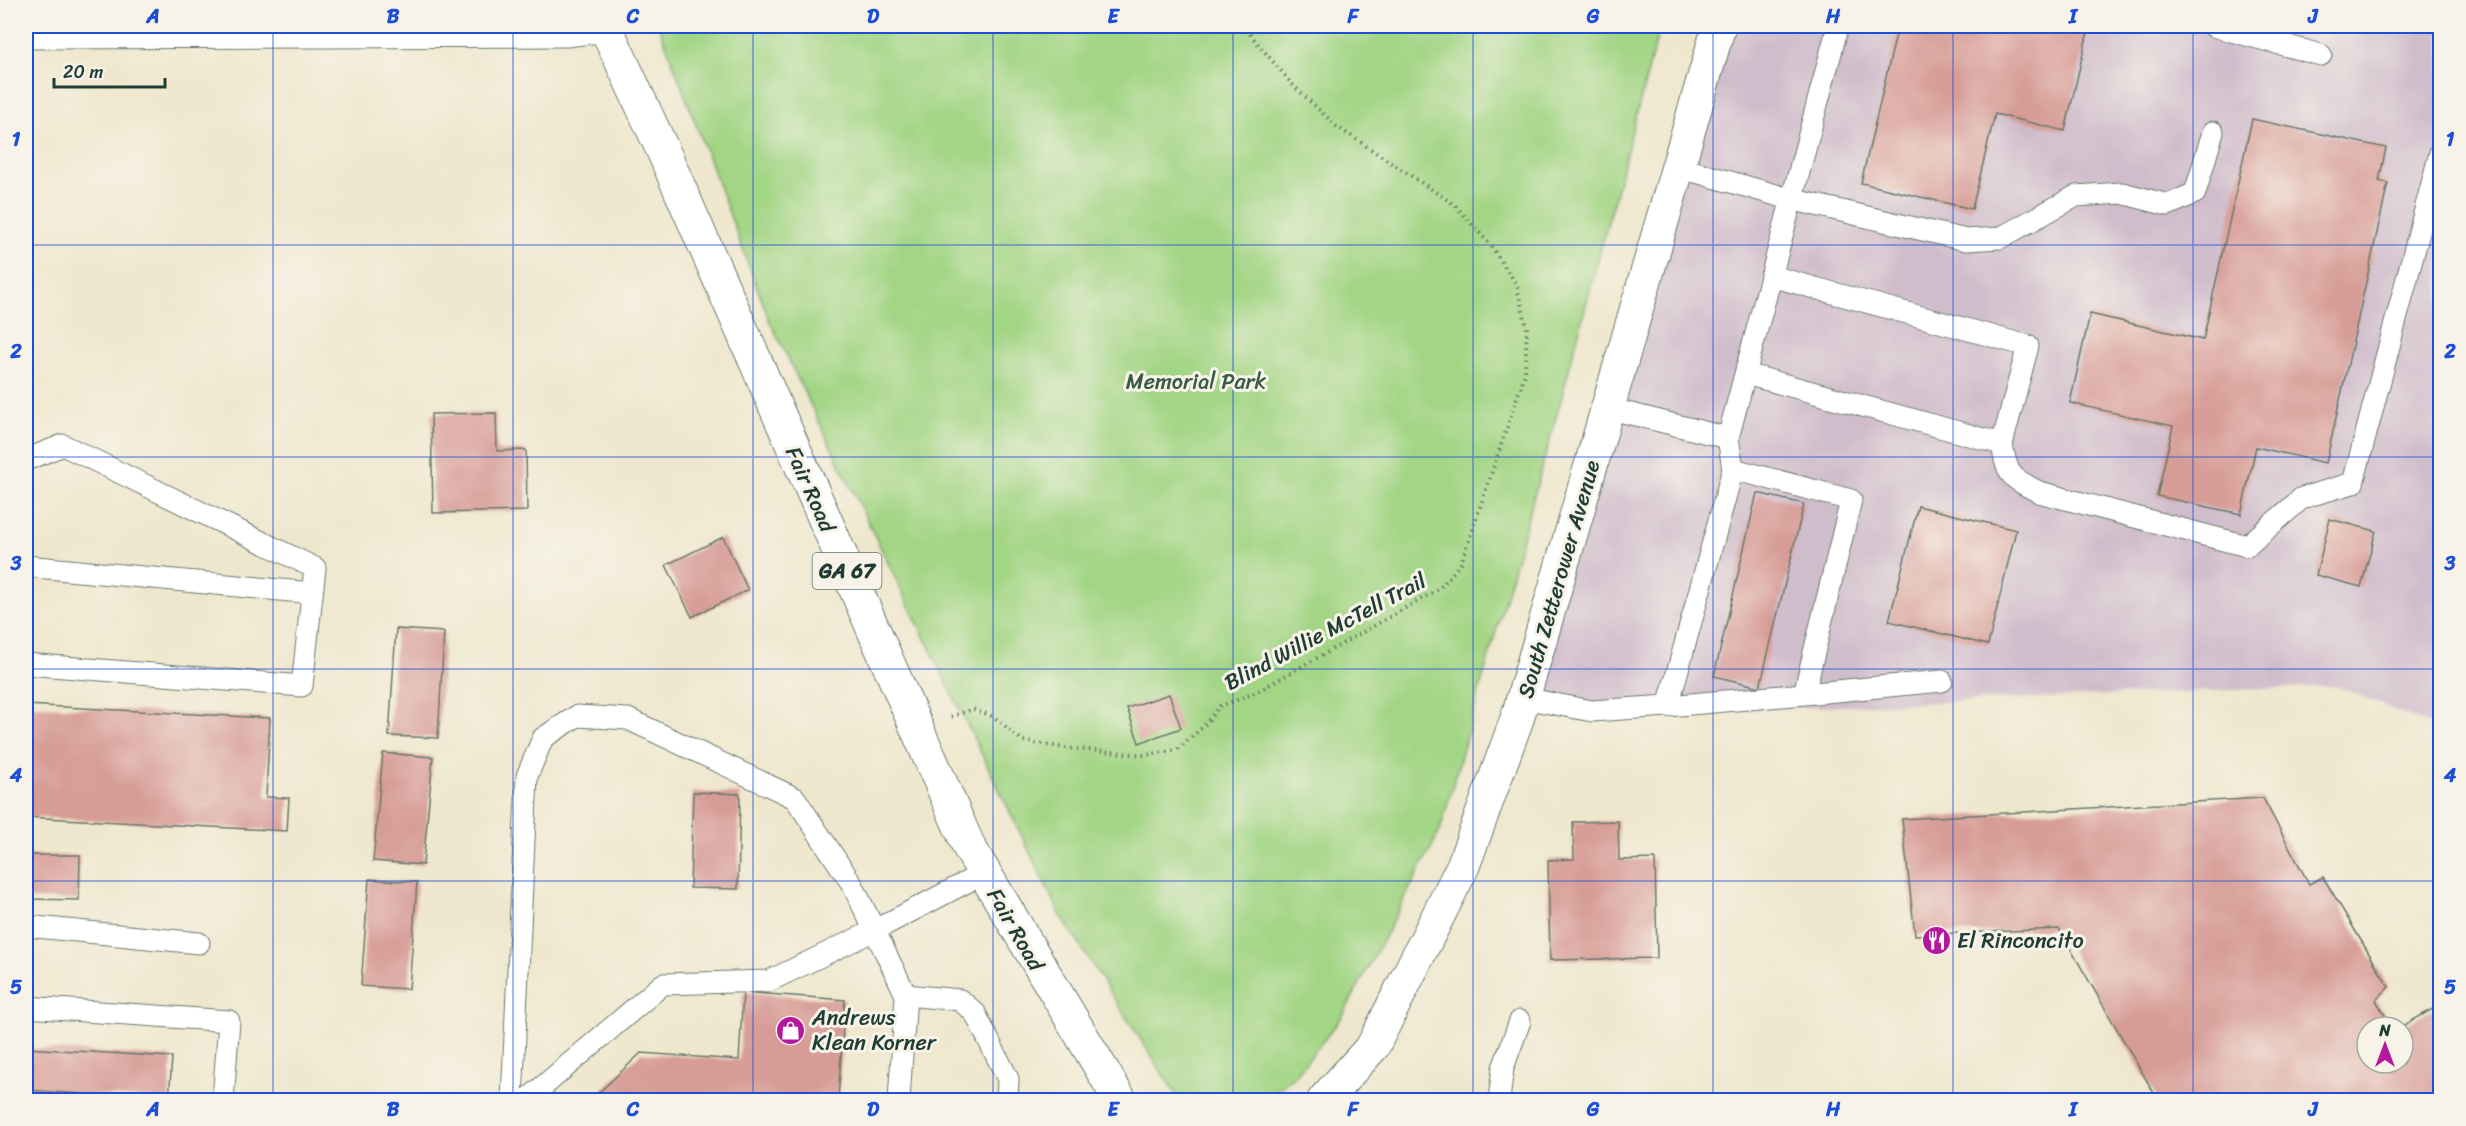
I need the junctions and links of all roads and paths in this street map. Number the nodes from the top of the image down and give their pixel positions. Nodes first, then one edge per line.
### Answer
1 (600, 26) edge
2 (605, 26) edge
3 (1243, 26) edge
4 (1719, 26) edge
5 (1838, 26) edge
6 (2213, 26) edge
7 (26, 32) edge
8 (2321, 55) dead end
9 (2212, 132) dead end
10 (2440, 153) edge
11 (1678, 167) junction
12 (1790, 199) junction
13 (1771, 276) junction
14 (1746, 375) junction
15 (1607, 408) junction
16 (1728, 438) junction
17 (2002, 444) junction
18 (26, 460) edge
19 (1733, 469) junction
20 (26, 566) edge
21 (312, 593) junction
22 (26, 664) edge
23 (1942, 681) dead end
24 (1804, 694) junction
25 (1523, 698) junction
26 (1668, 706) junction
27 (917, 732) junction
28 (984, 873) junction
29 (26, 926) edge
30 (875, 930) junction
31 (199, 943) dead end
32 (906, 995) junction
33 (26, 1007) edge
34 (1520, 1021) dead end
35 (223, 1101) edge
36 (512, 1101) edge
37 (526, 1101) edge
38 (898, 1101) edge
39 (1007, 1101) edge
40 (1120, 1101) edge
41 (1324, 1101) edge
42 (1498, 1101) edge

1 - 7 street
2 - 27 street, Fair Road / GA 67
3 - 27 path, Blind Willie McTell Trail
4 - 11 street, South Zetterower Avenue
5 - 12 lane
6 - 8 lane
9 - 12 lane
10 - 17 lane
11 - 12 lane
11 - 15 street, South Zetterower Avenue
12 - 13 lane
13 - 14 lane
13 - 17 lane
14 - 16 lane
14 - 17 lane
15 - 16 lane
15 - 25 street, South Zetterower Avenue
16 - 19 lane
18 - 21 lane
19 - 24 lane
19 - 26 lane
20 - 21 lane
21 - 22 lane
23 - 24 lane
24 - 26 lane
25 - 26 lane
25 - 41 street, South Zetterower Avenue
27 - 28 street, Fair Road / GA 67
28 - 30 lane
28 - 40 street, Fair Road / GA 67
29 - 31 lane
30 - 32 lane
30 - 36 lane
30 - 37 lane
32 - 38 lane
32 - 39 lane
33 - 35 lane
34 - 42 lane

